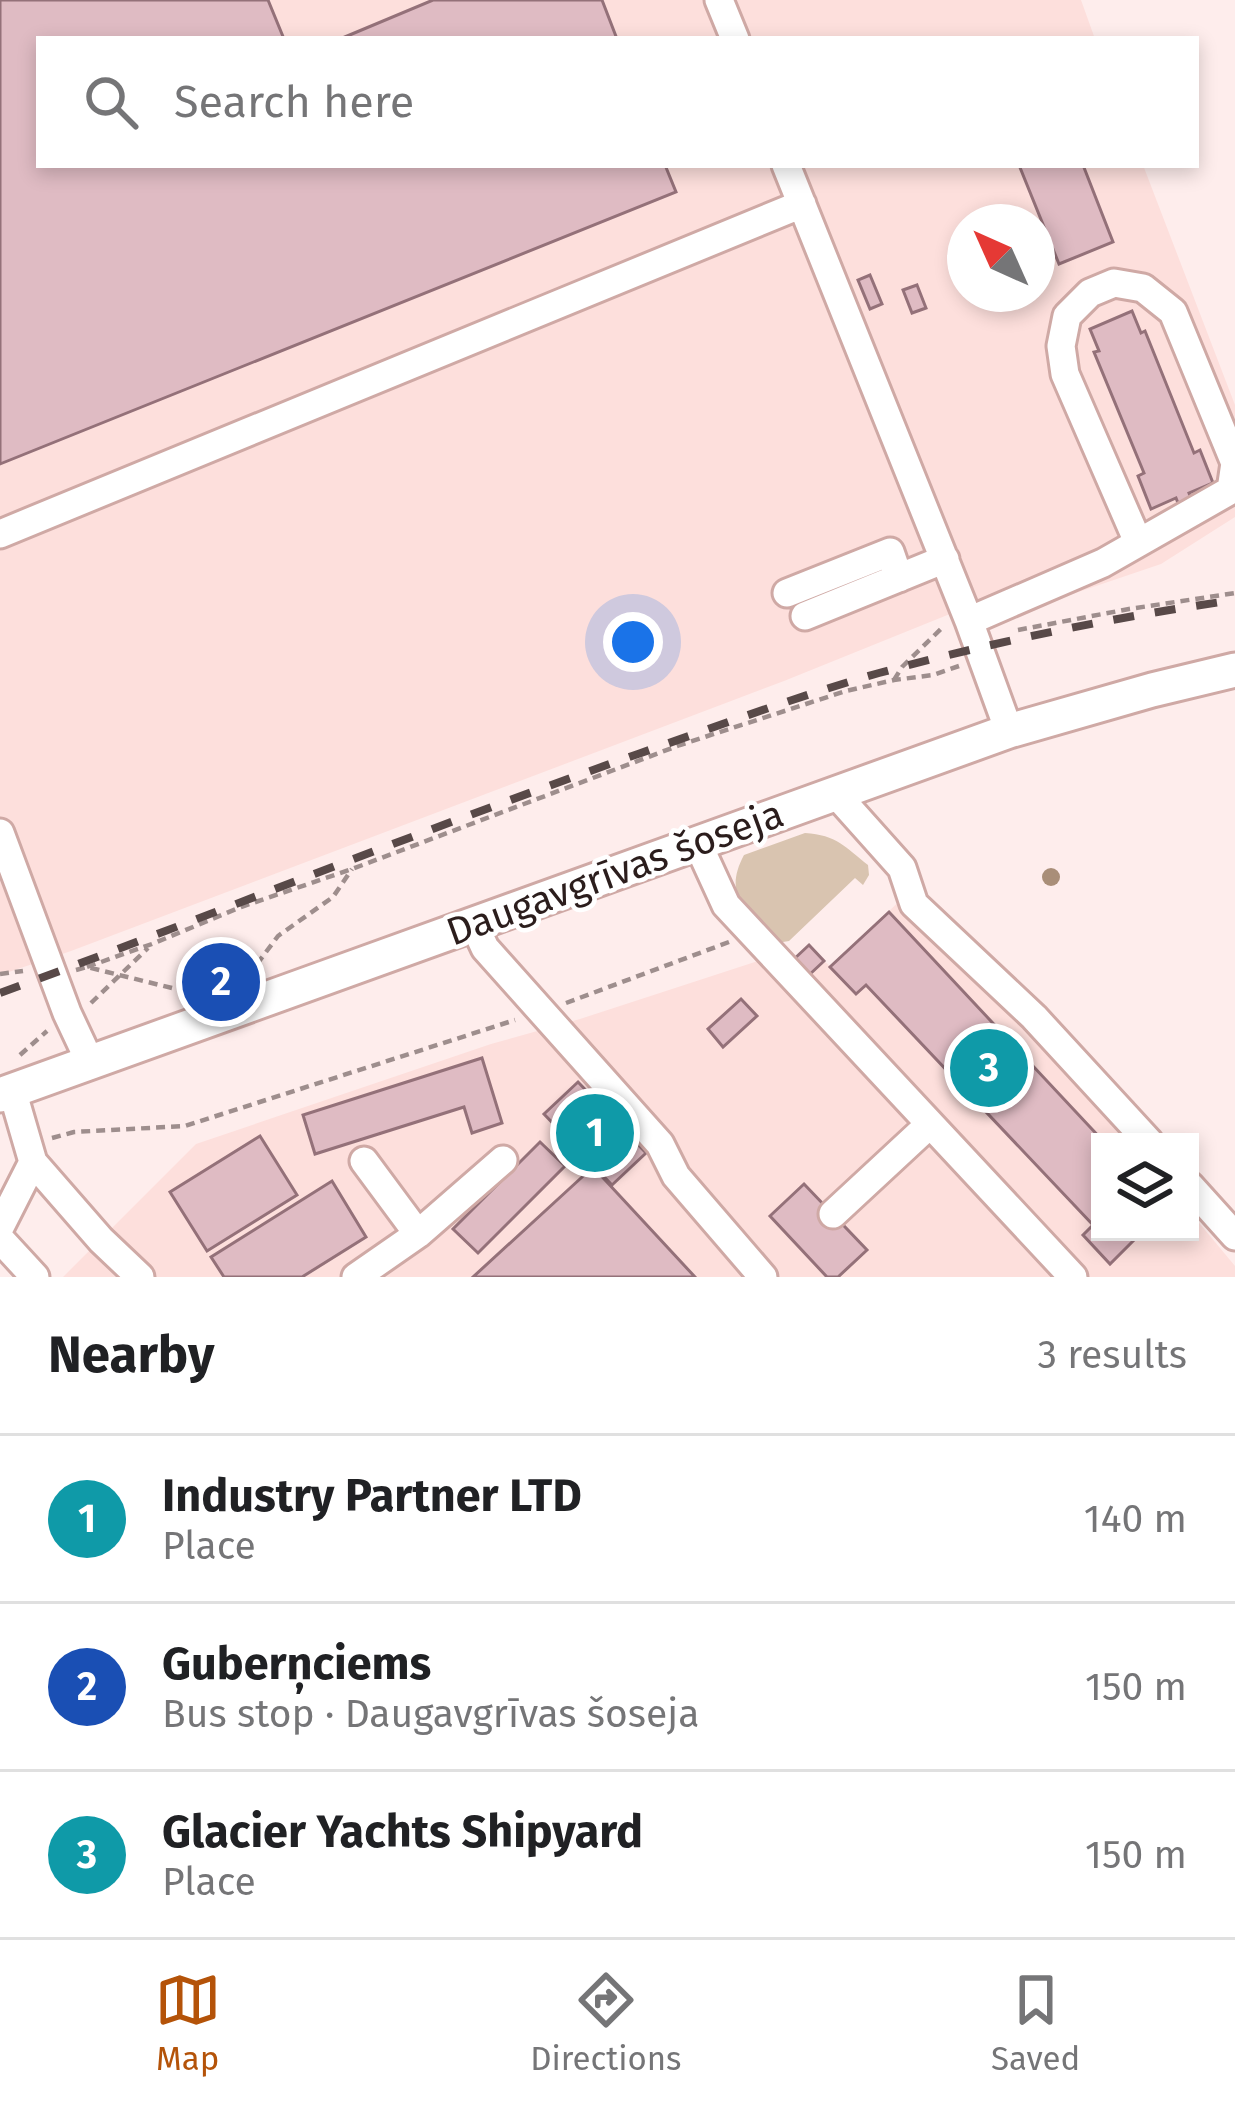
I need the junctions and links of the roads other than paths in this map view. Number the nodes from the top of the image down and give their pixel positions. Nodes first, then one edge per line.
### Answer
1 (718, 0) edge
2 (734, 36) edge
3 (787, 168) edge
4 (802, 204) junction
5 (0, 533) edge
6 (1138, 542) junction
7 (945, 559) junction
8 (899, 578) junction
9 (787, 593) dead end
10 (966, 612) junction
11 (805, 616) dead end
12 (1235, 670) edge
13 (1009, 731) junction
14 (835, 793) junction
15 (698, 844) junction
16 (3, 846) edge
17 (473, 924) junction
18 (90, 1062) junction
19 (6, 1093) edge
20 (930, 1124) junction
21 (1141, 1133) edge
22 (30, 1154) junction
23 (503, 1160) dead end
24 (364, 1161) dead end
25 (1199, 1196) edge
26 (833, 1214) dead end
27 (0, 1227) edge
28 (418, 1234) junction
29 (1235, 1236) edge
30 (0, 1239) edge
31 (34, 1277) edge
32 (140, 1277) edge
33 (356, 1277) edge
34 (763, 1277) edge
35 (1073, 1277) edge

1 - 2 lane
3 - 4 lane
4 - 5 lane
4 - 7 lane
6 - 6 lane
6 - 10 lane
7 - 8 lane
7 - 10 lane
8 - 9 lane
8 - 11 lane
10 - 13 lane
12 - 13 main road, Daugavgrīvas šoseja
13 - 14 main road, Daugavgrīvas šoseja
14 - 15 main road, Daugavgrīvas šoseja
14 - 21 lane
15 - 17 main road, Daugavgrīvas šoseja
15 - 20 lane
16 - 18 lane
17 - 18 main road, Daugavgrīvas šoseja
17 - 34 lane
18 - 19 main road, Daugavgrīvas šoseja
19 - 22 lane
20 - 26 lane
20 - 35 lane
22 - 27 lane
22 - 32 lane
23 - 28 lane
24 - 28 lane
25 - 29 lane
28 - 33 lane
30 - 31 lane

